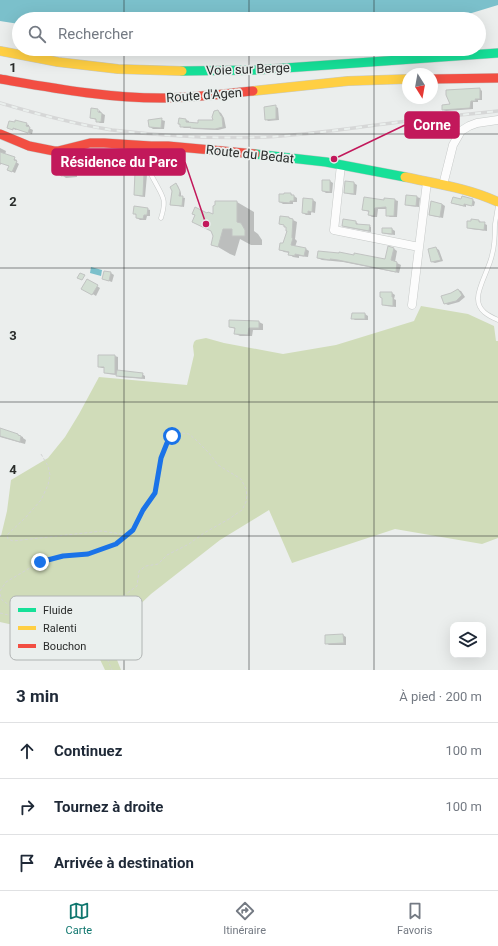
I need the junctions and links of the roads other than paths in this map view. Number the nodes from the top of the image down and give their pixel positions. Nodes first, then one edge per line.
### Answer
1 (0, 51) edge
2 (12, 53) edge
3 (498, 53) edge
4 (486, 54) edge
5 (26, 56) edge
6 (455, 56) edge
7 (498, 78) edge
8 (402, 79) edge
9 (438, 79) edge
10 (0, 80) edge
11 (498, 120) edge
12 (0, 134) edge
13 (151, 146) junction
14 (341, 165) junction
15 (427, 182) junction
16 (443, 185) junction
17 (498, 202) edge
18 (498, 206) edge
19 (161, 218) dead end
20 (419, 247) junction
21 (412, 305) dead end
22 (498, 320) edge

1 - 2 main road, Voie sur Berge
3 - 4 main road, Voie sur Berge
5 - 6 main road, Voie sur Berge
7 - 9 main road
8 - 10 main road, Route d'Agen
11 - 16 street
12 - 13 main road, Route du Bedat
13 - 14 main road, Route du Bedat
13 - 19 lane
14 - 15 main road, Route du Bedat
14 - 20 street
15 - 16 main road, Route du Bedat
15 - 20 street
16 - 17 main road, Route du Bedat
18 - 22 lane
20 - 21 street

